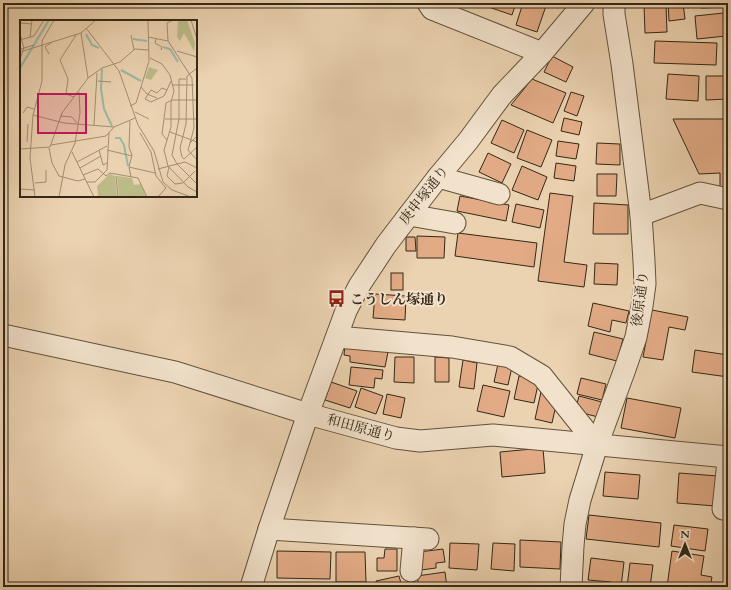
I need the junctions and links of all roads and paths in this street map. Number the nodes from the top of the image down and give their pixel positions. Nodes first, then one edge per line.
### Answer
1 (428, 3) edge
2 (584, 3) edge
3 (614, 3) edge
4 (542, 53) junction
5 (438, 178) junction
6 (499, 194) dead end
7 (728, 199) edge
8 (409, 215) junction
9 (641, 215) junction
10 (455, 223) dead end
11 (3, 335) edge
12 (337, 337) junction
13 (308, 414) junction
14 (597, 444) junction
15 (728, 457) edge
16 (728, 461) edge
17 (723, 510) dead end
18 (269, 529) junction
19 (411, 572) dead end
20 (250, 587) edge
21 (571, 587) edge

1 - 4 street
2 - 4 street, 庚申塚通り
3 - 9 street, 後原通り
4 - 5 street, 庚申塚通り
5 - 6 street
5 - 8 street, 庚申塚通り
7 - 9 street
8 - 10 street
8 - 12 street, 庚申塚通り
9 - 14 street, 後原通り
11 - 13 street, 和田原通り
12 - 13 street, 庚申塚通り
12 - 14 street
13 - 14 street, 和田原通り
13 - 18 street, 庚申塚通り
14 - 15 street, 和田原通り
14 - 21 street, 後原通り
16 - 17 street
18 - 19 street
18 - 20 street, 庚申塚通り

